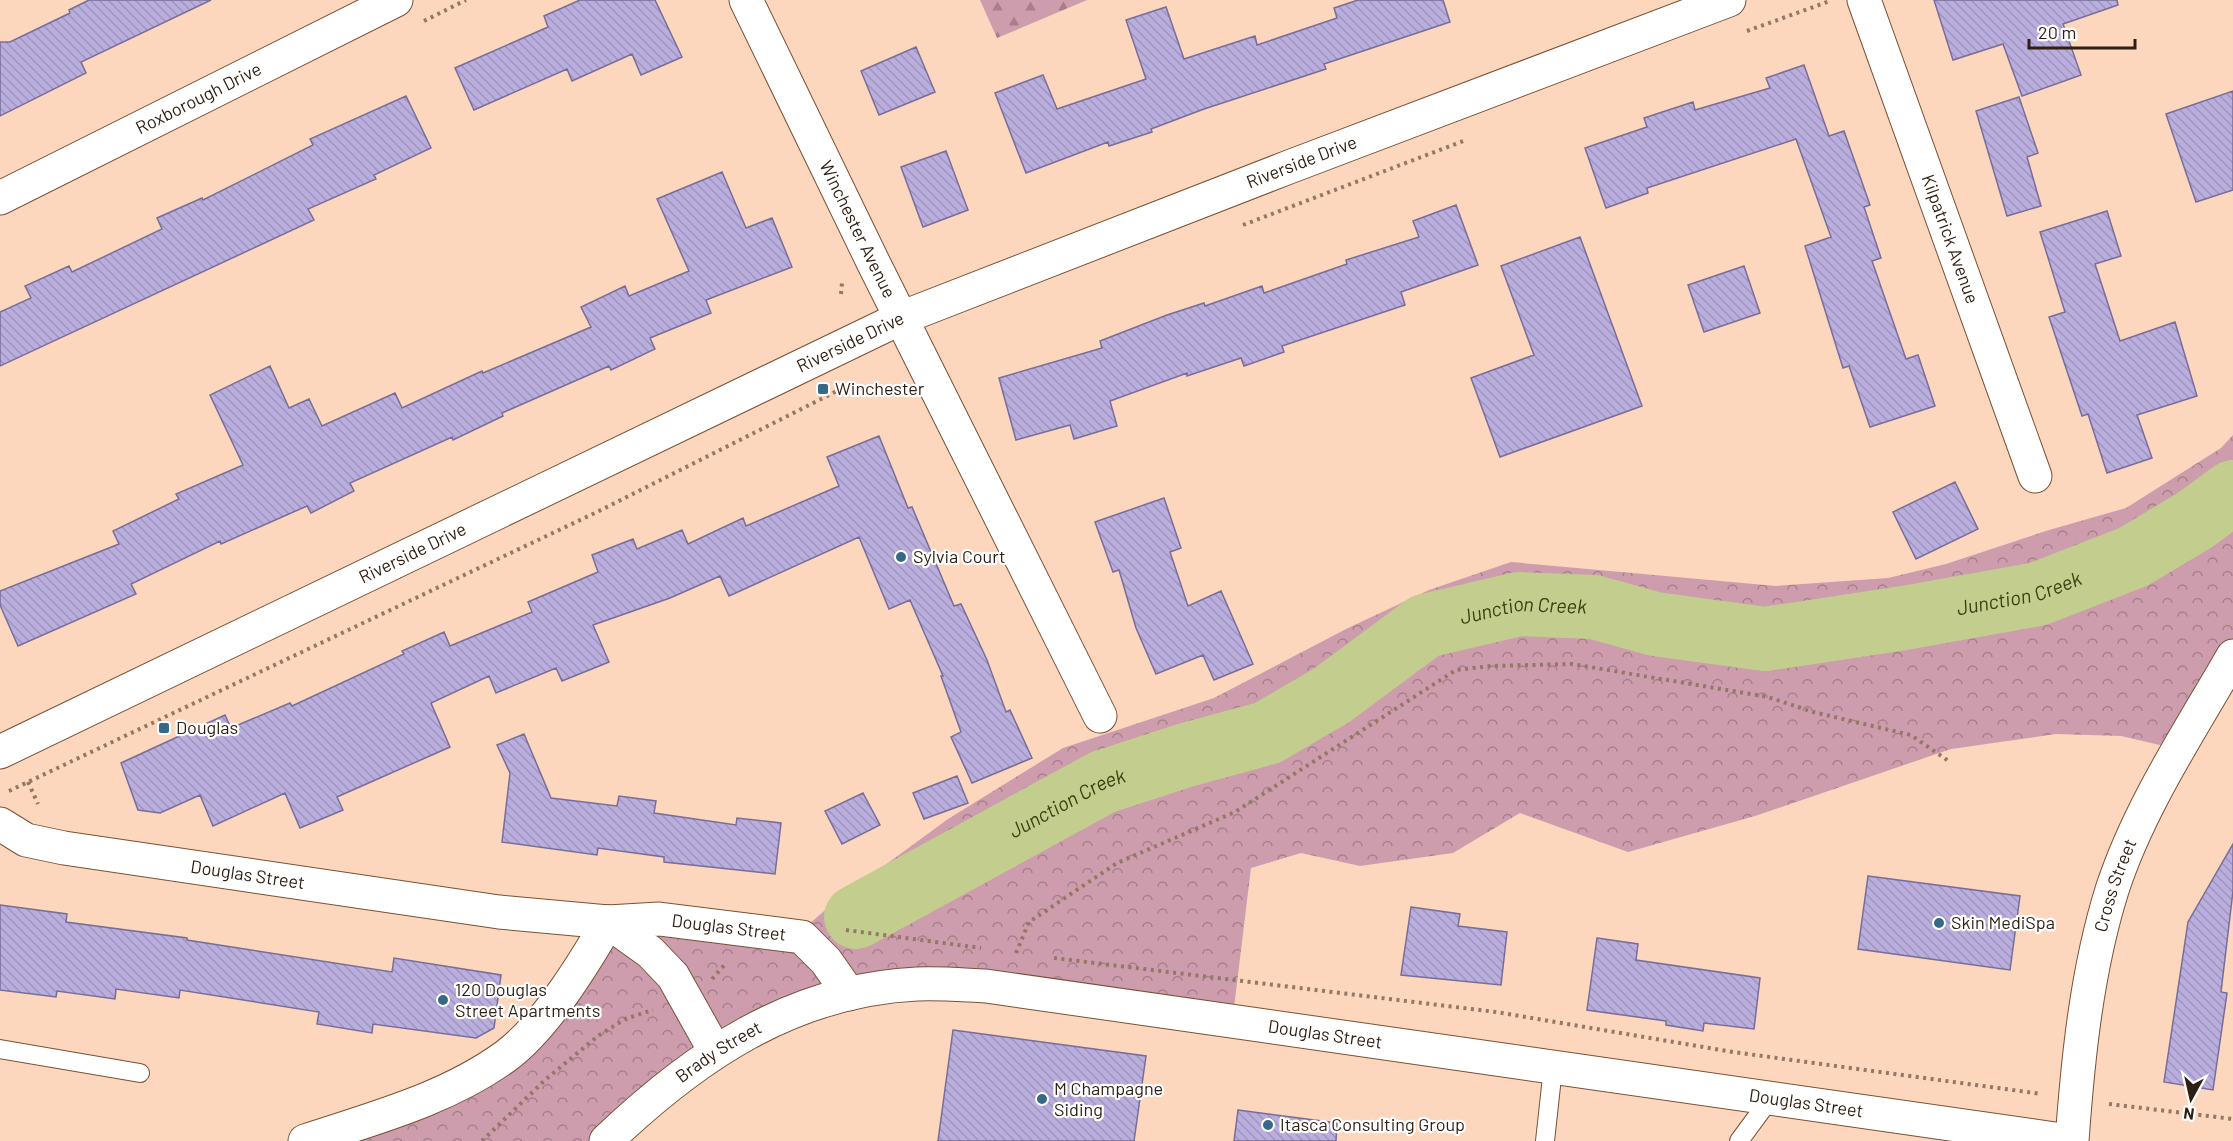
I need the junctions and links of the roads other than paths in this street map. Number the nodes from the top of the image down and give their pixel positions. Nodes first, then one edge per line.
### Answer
1 (396, 0) edge
2 (746, 0) edge
3 (1729, 0) edge
4 (1864, 0) edge
5 (0, 198) edge
6 (900, 318) junction
7 (2035, 476) dead end
8 (2233, 656) edge
9 (1100, 716) dead end
10 (0, 752) edge
11 (0, 824) edge
12 (608, 922) junction
13 (849, 994) junction
14 (0, 1049) edge
15 (715, 1051) junction
16 (1553, 1068) junction
17 (140, 1073) dead end
18 (1770, 1100) junction
19 (305, 1141) edge
20 (606, 1141) edge
21 (1545, 1141) edge
22 (1739, 1141) edge
23 (2071, 1141) edge

1 - 5 street, Roxborough Drive
2 - 6 street, Winchester Avenue
3 - 6 street, Riverside Drive
4 - 7 street, Kilpatrick Avenue
6 - 9 street, Winchester Avenue
6 - 10 street, Riverside Drive
8 - 23 street, Cross Street
11 - 12 street, Douglas Street
12 - 13 street, Douglas Street
12 - 15 street
12 - 19 street
13 - 15 street, Brady Street
13 - 16 street, Douglas Street
14 - 17 lane
15 - 20 street, Brady Street
16 - 18 street, Douglas Street
16 - 21 lane
18 - 22 lane
18 - 23 street, Douglas Street

